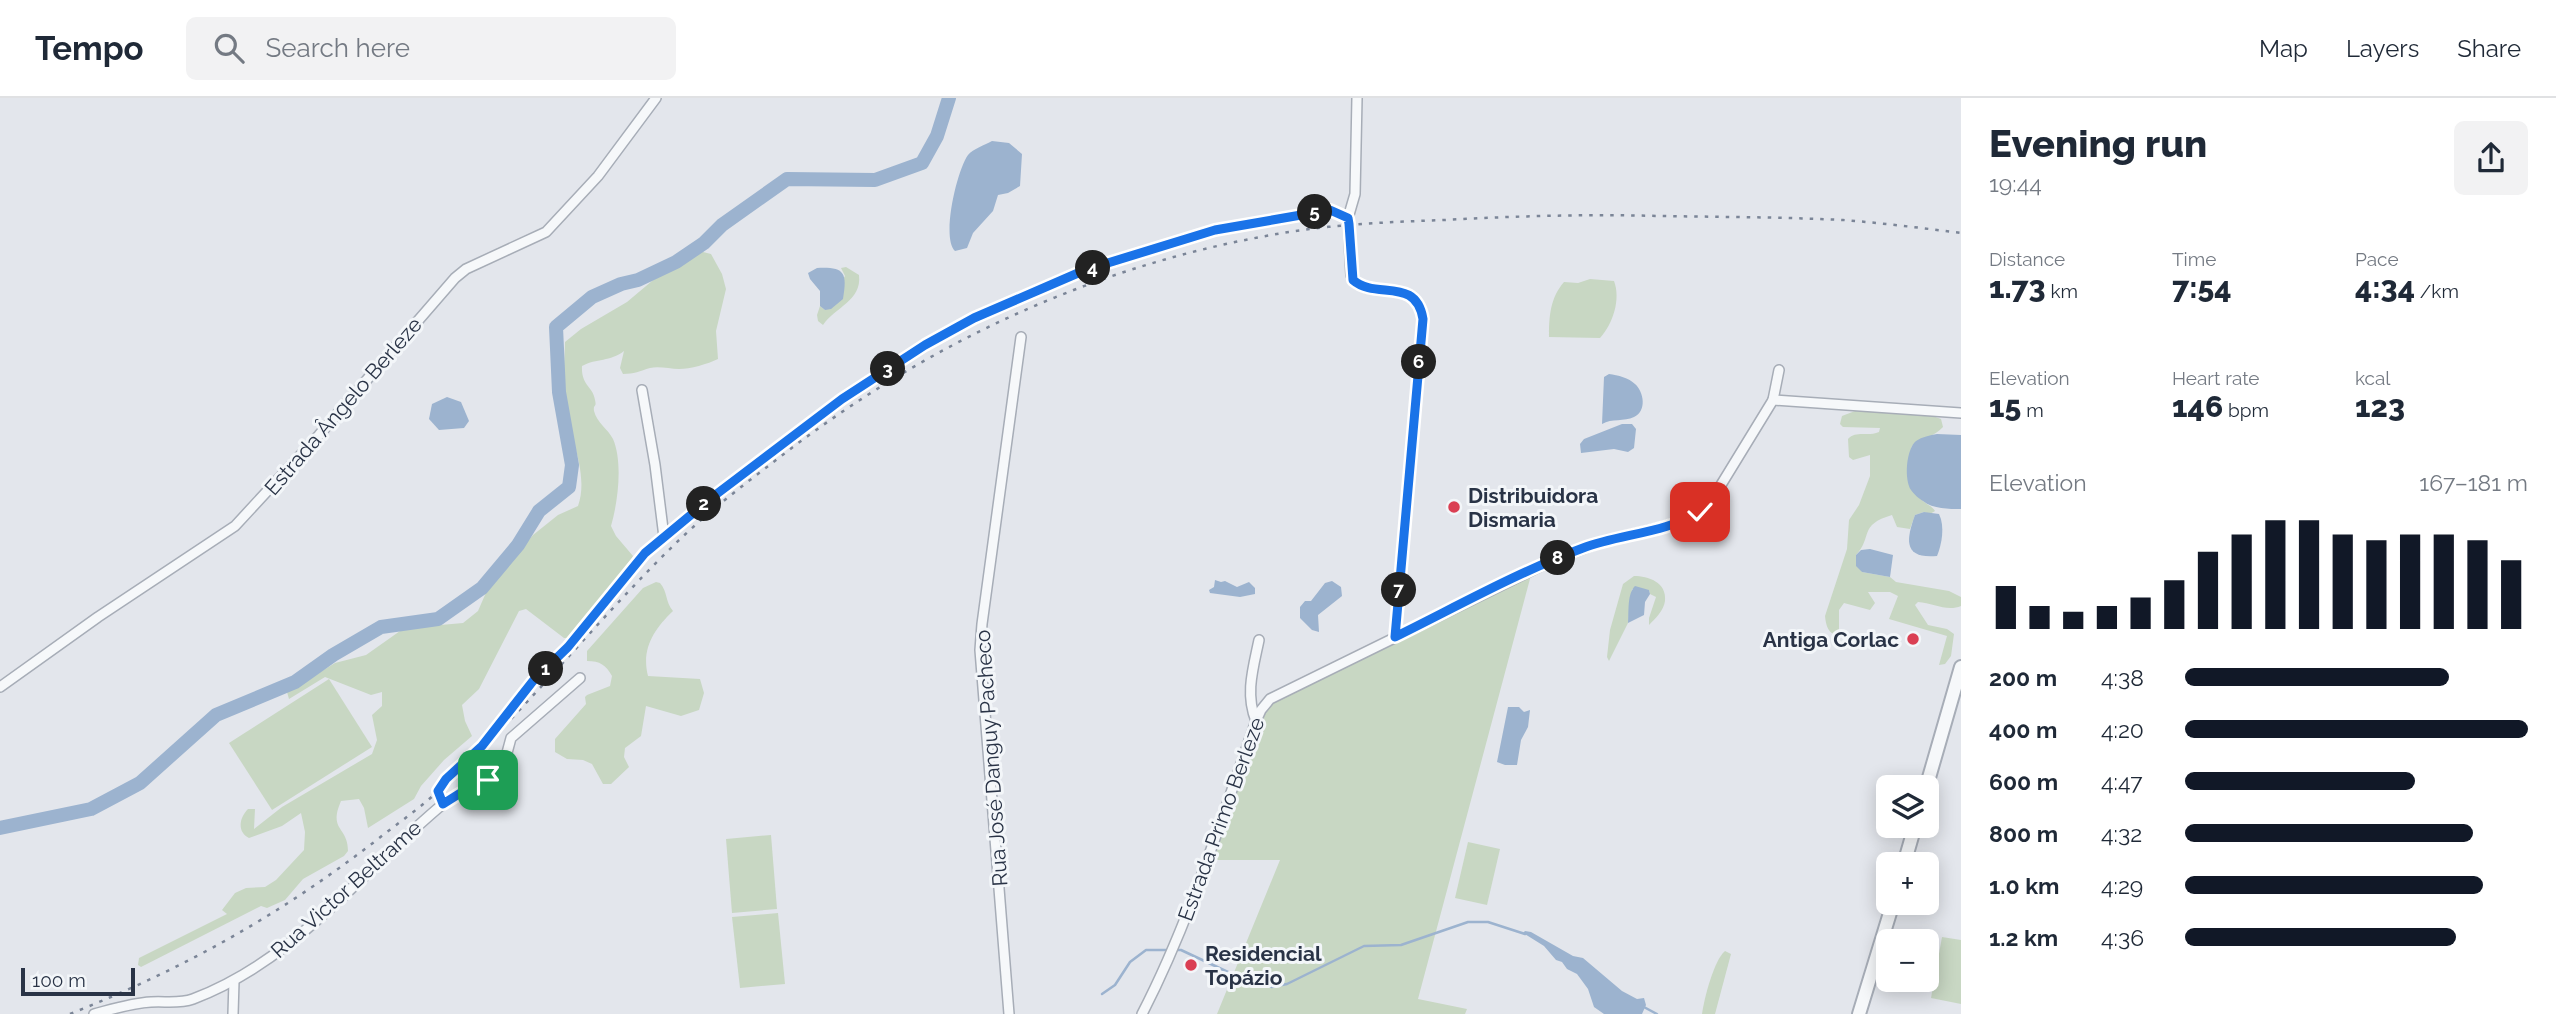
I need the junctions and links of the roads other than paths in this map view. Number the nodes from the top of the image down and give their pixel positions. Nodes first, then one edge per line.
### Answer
1 (656, 98) edge
2 (1357, 98) edge
3 (1348, 218) junction
4 (1021, 337) dead end
5 (1779, 370) dead end
6 (642, 390) dead end
7 (1773, 400) junction
8 (1961, 413) edge
9 (664, 537) junction
10 (1395, 637) junction
11 (1259, 640) dead end
12 (1961, 667) edge
13 (580, 678) dead end
14 (0, 687) edge
15 (1256, 721) junction
16 (1930, 775) edge
17 (443, 804) junction
18 (1889, 915) edge
19 (234, 981) junction
20 (94, 1014) edge
21 (233, 1014) edge
22 (1009, 1014) edge
23 (1142, 1014) edge
24 (1859, 1014) edge

1 - 14 street, Estrada Ângelo Berleze
2 - 3 street
3 - 9 street, Rua Victor Beltrame
3 - 10 street
4 - 22 street, Rua José Danguy Pacheco
5 - 7 street, Estrada Primo Berleze
6 - 9 street
7 - 8 street
7 - 10 street, Estrada Primo Berleze
9 - 17 street, Rua Victor Beltrame
10 - 15 street, Estrada Primo Berleze
11 - 15 street
12 - 16 street
13 - 17 street
15 - 23 street, Estrada Primo Berleze
17 - 19 street, Rua Victor Beltrame
18 - 24 street
19 - 20 street, Rua Victor Beltrame
19 - 21 street

